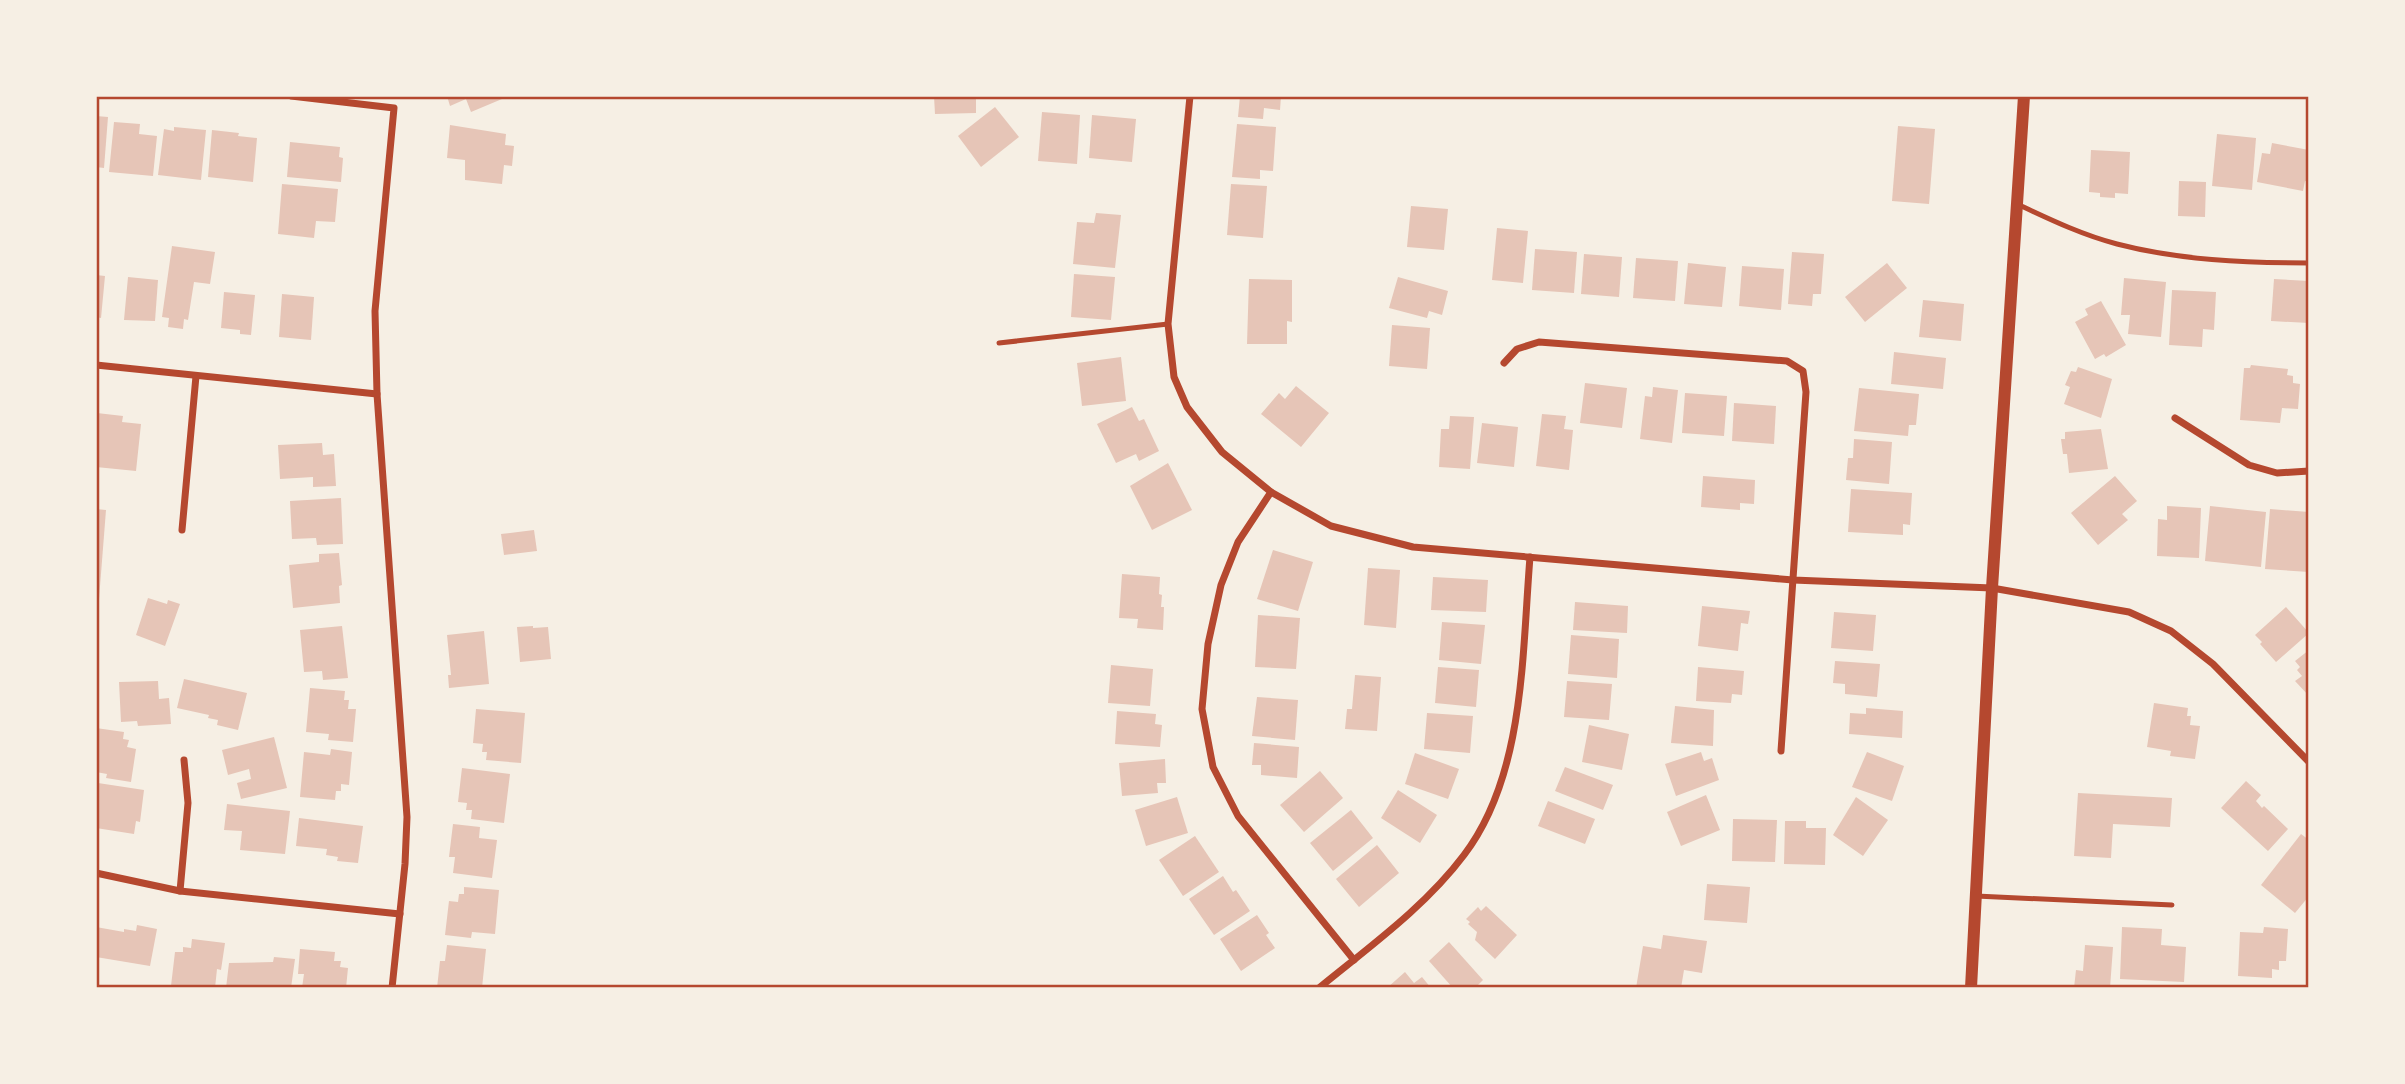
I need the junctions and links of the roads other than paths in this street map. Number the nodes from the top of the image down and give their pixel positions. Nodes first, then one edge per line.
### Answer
1 (291, 96) edge
2 (1190, 96) edge
3 (2024, 96) edge
4 (2017, 204) junction
5 (2309, 263) edge
6 (1168, 324) junction
7 (999, 343) dead end
8 (1504, 363) dead end
9 (96, 365) edge
10 (196, 376) junction
11 (377, 394) junction
12 (2175, 418) dead end
13 (2309, 471) edge
14 (1271, 492) junction
15 (182, 530) dead end
16 (1530, 557) junction
17 (1793, 580) junction
18 (1992, 588) junction
19 (1781, 751) dead end
20 (184, 760) dead end
21 (2309, 762) edge
22 (96, 873) edge
23 (180, 891) junction
24 (1976, 897) junction
25 (2172, 905) dead end
26 (400, 914) junction
27 (1354, 960) junction
28 (392, 988) edge
29 (1319, 988) edge
30 (1971, 988) edge

1 - 11 street
2 - 6 street
3 - 4 street
4 - 5 lane
4 - 18 street
6 - 7 lane
6 - 14 street
8 - 17 street
9 - 10 street
10 - 11 street
10 - 15 street
11 - 26 street
12 - 13 street
14 - 16 street
14 - 27 street
16 - 17 street
16 - 27 street
17 - 18 street
17 - 19 street
18 - 21 street
18 - 24 street
20 - 23 street
22 - 23 street
23 - 26 street
24 - 25 lane
24 - 30 street
26 - 28 street
27 - 29 street

